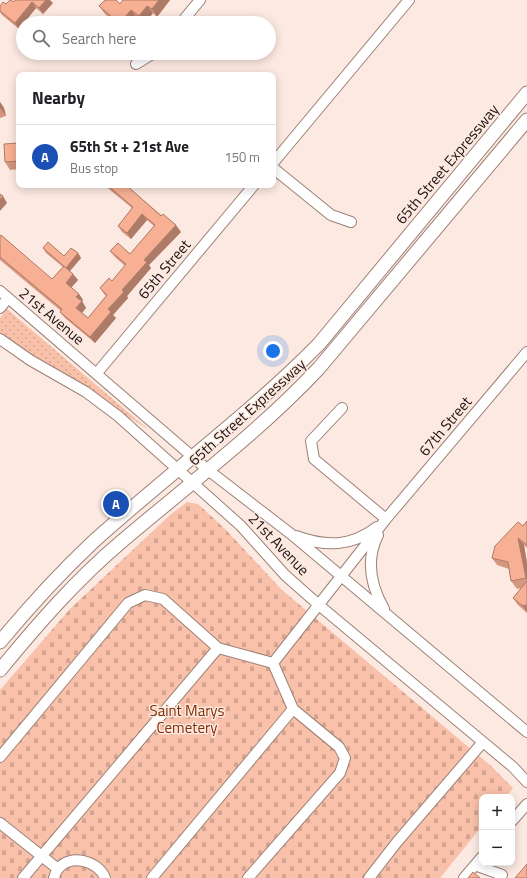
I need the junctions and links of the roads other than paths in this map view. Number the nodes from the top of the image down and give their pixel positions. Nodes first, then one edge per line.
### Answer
1 (200, 0) edge
2 (409, 0) edge
3 (187, 16) edge
4 (143, 60) edge
5 (136, 64) dead end
6 (527, 93) edge
7 (527, 120) edge
8 (276, 159) edge
9 (276, 170) edge
10 (248, 188) edge
11 (351, 222) dead end
12 (4, 295) edge
13 (0, 308) edge
14 (0, 339) edge
15 (527, 352) edge
16 (97, 373) junction
17 (342, 408) dead end
18 (193, 456) junction
19 (177, 470) junction
20 (208, 470) junction
21 (192, 483) junction
22 (386, 519) junction
23 (291, 534) junction
24 (342, 577) junction
25 (320, 606) junction
26 (388, 616) junction
27 (0, 642) edge
28 (218, 648) junction
29 (273, 663) junction
30 (0, 670) edge
31 (293, 709) junction
32 (527, 732) edge
33 (483, 742) junction
34 (0, 757) edge
35 (527, 782) edge
36 (527, 804) edge
37 (515, 818) edge
38 (0, 823) edge
39 (41, 856) junction
40 (479, 860) edge
41 (475, 865) junction
42 (56, 874) edge
43 (502, 875) dead end
44 (23, 878) edge
45 (105, 878) edge
46 (152, 878) edge
47 (248, 878) edge
48 (369, 878) edge
49 (464, 878) edge

1 - 3 street
2 - 8 street
4 - 5 street
6 - 18 main road, 65th Street Expressway
7 - 20 main road, 65th Street Expressway
9 - 11 street
10 - 16 street, 65th Street
12 - 13 street
12 - 16 street, 21st Avenue
14 - 19 street, 21st Avenue
15 - 22 street, 67th Street
16 - 18 street, 21st Avenue
17 - 22 street
18 - 19 main road, 65th Street Expressway
18 - 20 street, 21st Avenue
19 - 21 street, 21st Avenue
19 - 27 main road, 65th Street Expressway
20 - 21 main road, 65th Street Expressway
20 - 23 street, 21st Avenue
21 - 25 street, 21st Avenue
21 - 30 main road, 65th Street Expressway
22 - 23 street, 67th Street
22 - 24 street, 67th Street
22 - 26 street, 67th Street
23 - 24 street, 21st Avenue
24 - 25 street, 67th Street
24 - 26 street, 21st Avenue
25 - 29 street, 67th Street
25 - 33 street, 21st Avenue
26 - 32 street, 21st Avenue
28 - 29 street
28 - 34 street
28 - 39 street
29 - 31 street
31 - 46 street
31 - 47 street
33 - 35 street, 21st Avenue
33 - 48 street
36 - 37 street
38 - 39 street
39 - 42 street
39 - 44 street
40 - 41 street
41 - 43 street
41 - 49 street
42 - 45 street

